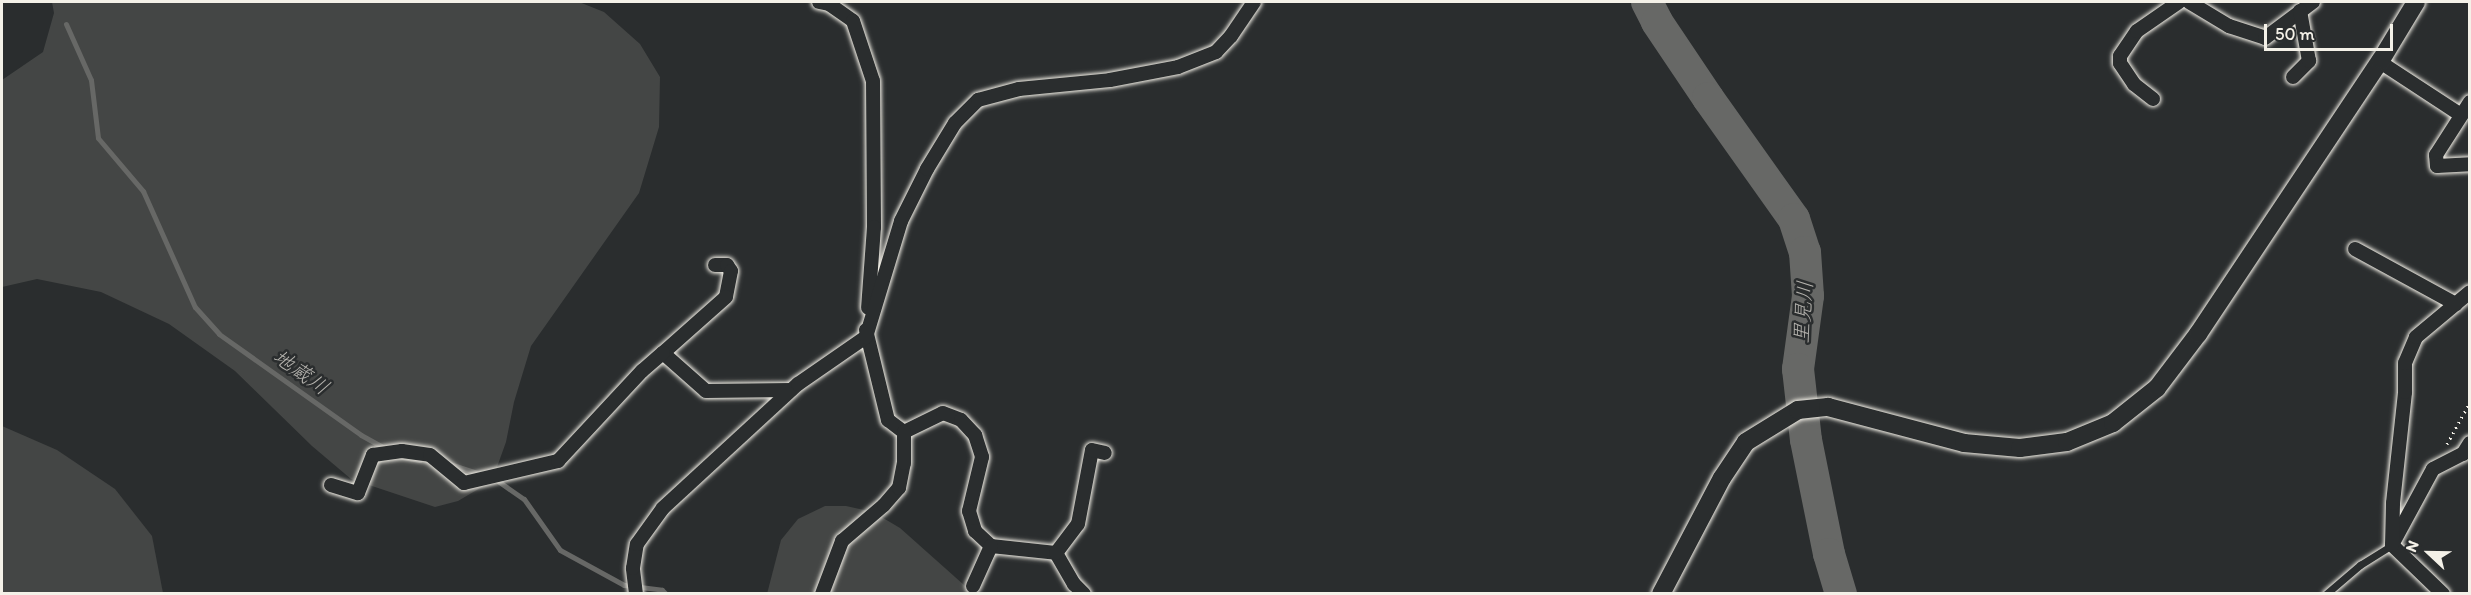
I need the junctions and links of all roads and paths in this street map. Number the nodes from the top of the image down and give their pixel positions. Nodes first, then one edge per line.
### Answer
1 (819, 2) edge
2 (1254, 2) edge
3 (2179, 2) edge
4 (2189, 2) edge
5 (2313, 2) edge
6 (2416, 2) edge
7 (2300, 11) junction
8 (2380, 62) junction
9 (2293, 77) dead end
10 (2153, 99) dead end
11 (2469, 102) edge
12 (2462, 115) junction
13 (2469, 164) edge
14 (2355, 249) dead end
15 (715, 265) dead end
16 (2469, 292) edge
17 (2456, 304) junction
18 (866, 337) junction
19 (663, 352) junction
20 (791, 390) junction
21 (2469, 402) edge
22 (904, 432) junction
23 (2469, 443) edge
24 (1105, 453) dead end
25 (2433, 470) junction
26 (332, 485) dead end
27 (2392, 545) junction
28 (991, 546) junction
29 (1056, 553) junction
30 (973, 586) dead end
31 (636, 594) edge
32 (822, 594) edge
33 (1084, 594) edge
34 (1661, 594) edge
35 (2326, 594) edge
36 (2443, 594) edge

1 - 18 street
2 - 18 street
3 - 10 street
4 - 7 street
5 - 7 street
6 - 8 street
7 - 9 street
8 - 12 street
8 - 34 street
11 - 12 street
12 - 13 street
14 - 17 street
15 - 19 street
16 - 17 street
17 - 27 street
18 - 20 street
18 - 22 street
19 - 20 street
19 - 26 street
20 - 31 street
21 - 25 path
22 - 28 street
22 - 32 street
23 - 25 street
24 - 29 street
25 - 27 street
27 - 35 lane
27 - 36 street
28 - 29 street
28 - 30 street
29 - 33 street

